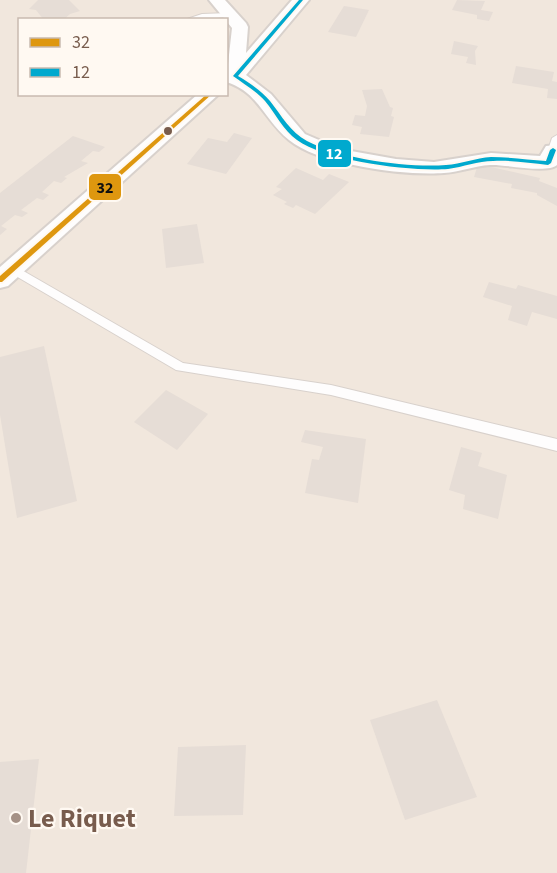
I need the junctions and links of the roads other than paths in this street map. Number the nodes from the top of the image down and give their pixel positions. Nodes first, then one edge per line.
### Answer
1 (217, 0) edge
2 (301, 0) edge
3 (229, 15) junction
4 (195, 18) edge
5 (231, 79) edge
6 (208, 96) edge
7 (554, 155) edge
8 (7, 275) edge
9 (557, 445) edge

1 - 3 street
2 - 5 street
3 - 4 lane
3 - 5 street
5 - 7 street
6 - 8 street
8 - 9 lane

